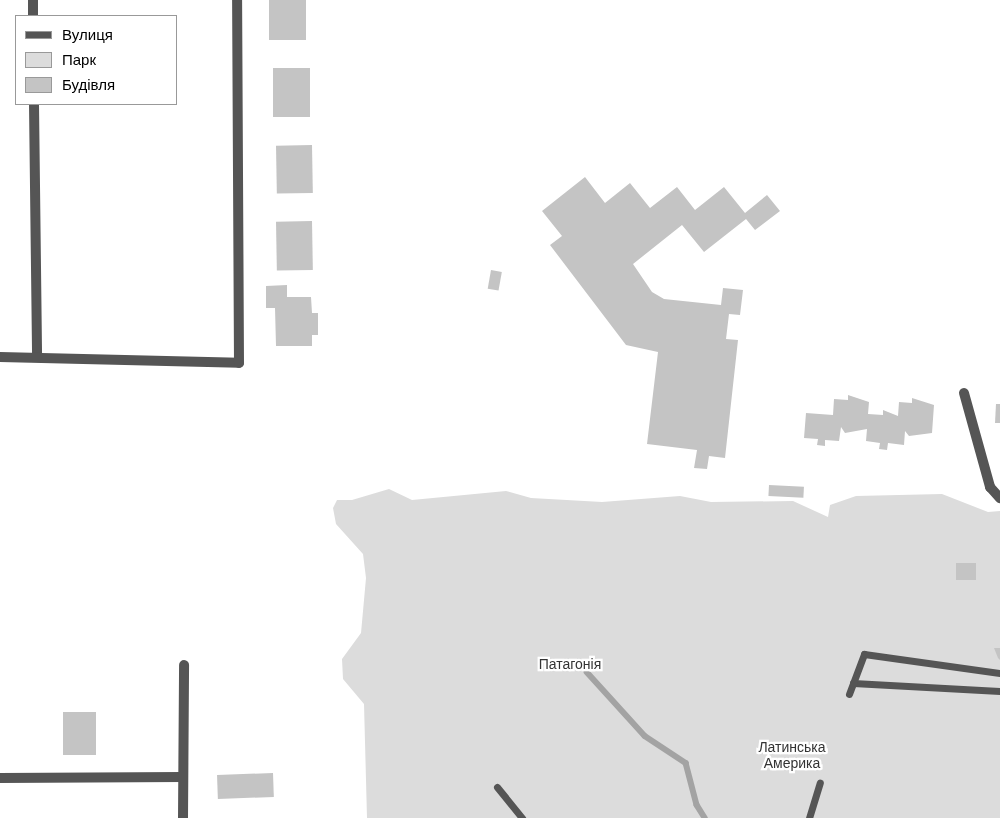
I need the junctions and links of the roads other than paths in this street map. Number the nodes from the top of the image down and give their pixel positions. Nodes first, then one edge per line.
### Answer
1 (33, 0) edge
2 (237, 0) edge
3 (33, 15) edge
4 (34, 105) edge
5 (0, 357) edge
6 (37, 357) junction
7 (964, 393) dead end
8 (1000, 498) edge
9 (184, 665) dead end
10 (1000, 673) edge
11 (853, 683) junction
12 (1000, 691) edge
13 (849, 694) dead end
14 (183, 777) junction
15 (0, 778) edge
16 (820, 783) dead end
17 (497, 787) dead end
18 (183, 818) edge
19 (522, 818) edge
20 (808, 818) edge

1 - 3 street
2 - 6 street
4 - 6 street
5 - 6 street
7 - 8 street
9 - 14 street
10 - 11 lane
11 - 12 lane
11 - 13 lane
14 - 15 street
14 - 18 street
16 - 20 lane
17 - 19 lane

